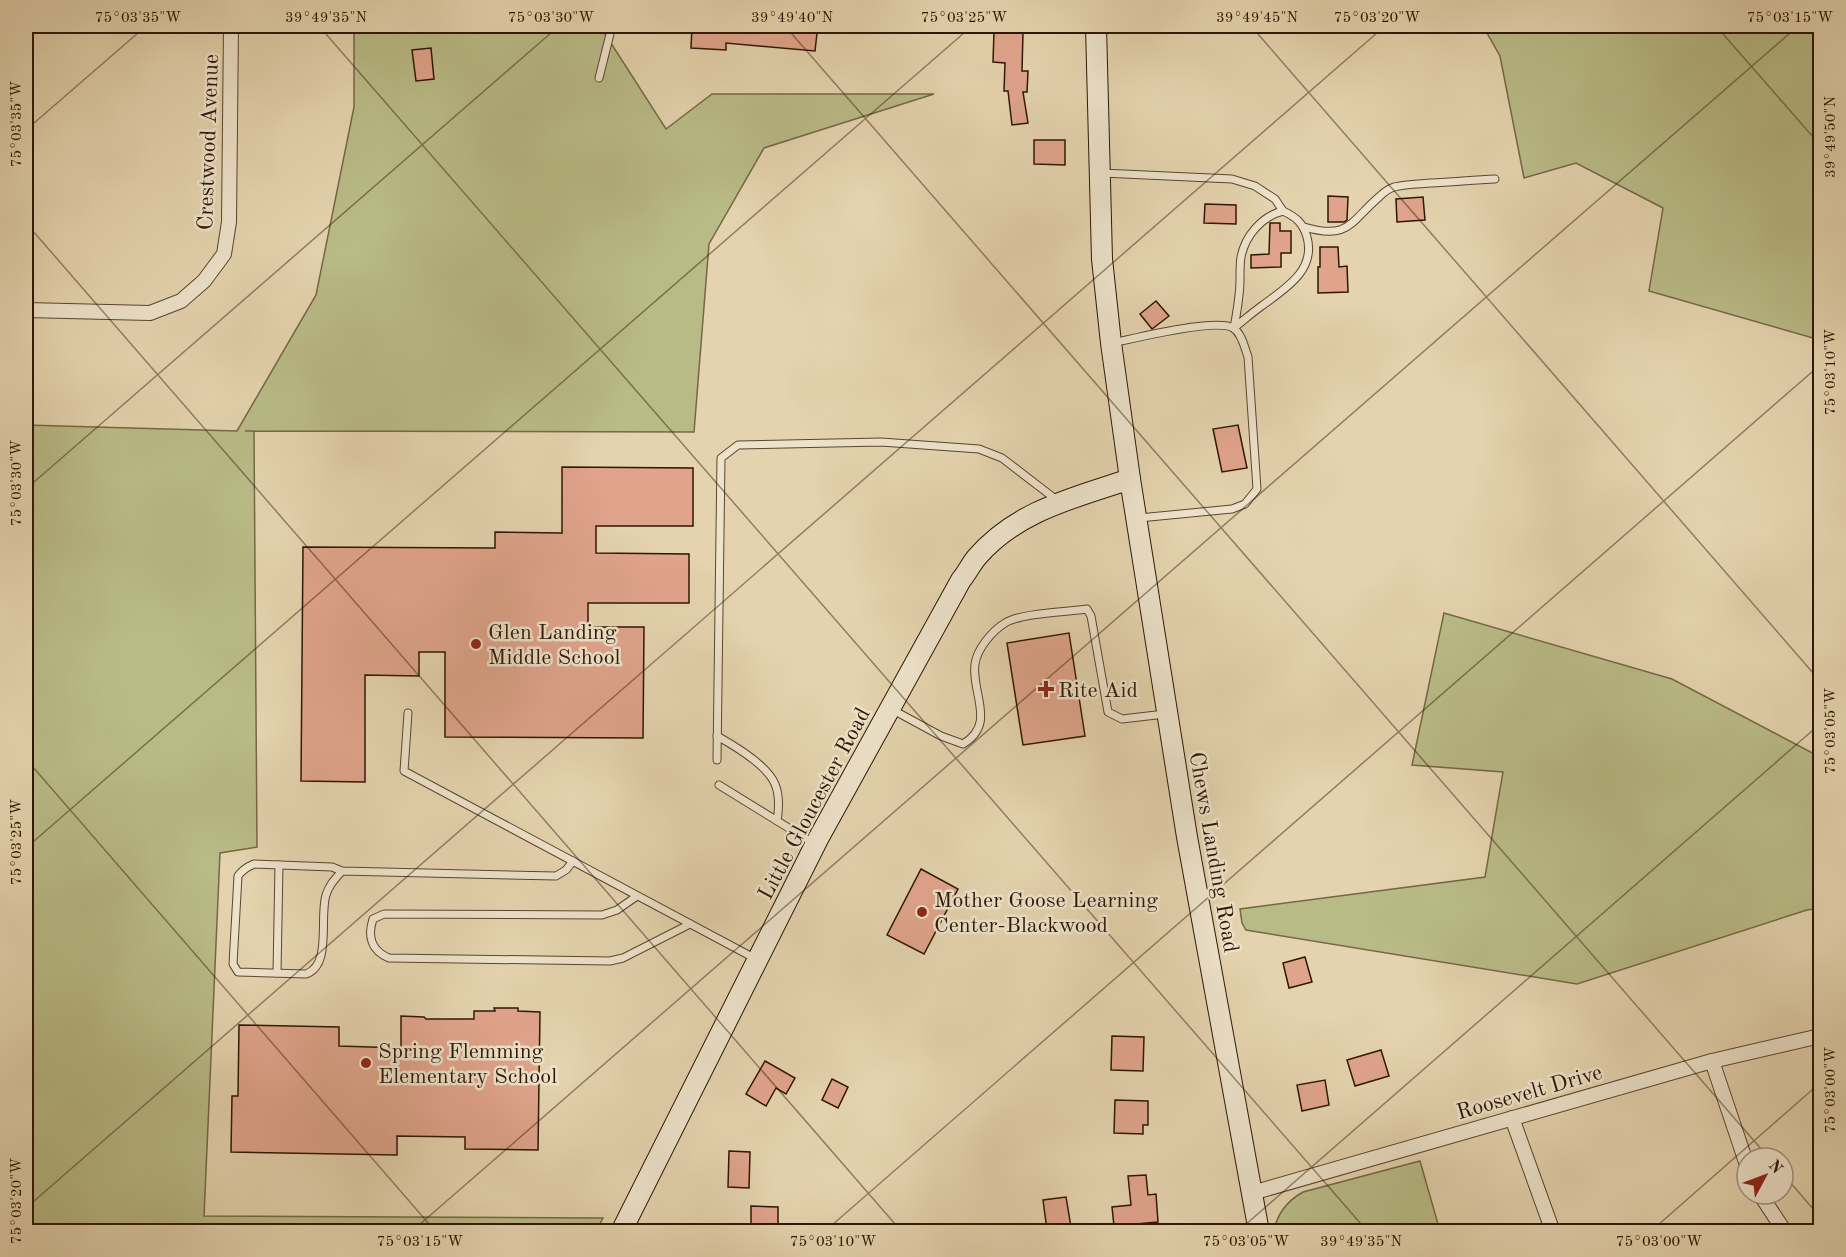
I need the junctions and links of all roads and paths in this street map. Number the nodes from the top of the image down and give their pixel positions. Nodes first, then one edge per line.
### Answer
1 (231, 26) edge
2 (612, 26) edge
3 (1096, 26) edge
4 (599, 78) dead end
5 (1098, 172) junction
6 (1495, 179) dead end
7 (1283, 211) junction
8 (1305, 227) junction
9 (26, 310) edge
10 (1234, 328) junction
11 (1111, 343) junction
12 (1130, 479) junction
13 (1060, 502) junction
14 (1136, 518) junction
15 (891, 708) junction
16 (408, 713) dead end
17 (1167, 714) junction
18 (717, 736) junction
19 (717, 760) dead end
20 (719, 785) dead end
21 (777, 821) junction
22 (816, 845) junction
23 (573, 861) junction
24 (279, 865) junction
25 (342, 871) junction
26 (637, 896) junction
27 (690, 924) junction
28 (758, 960) junction
29 (277, 973) junction
30 (1821, 1036) edge
31 (1712, 1061) junction
32 (1512, 1118) junction
33 (1741, 1146) edge
34 (1252, 1193) junction
35 (1768, 1206) edge
36 (621, 1232) edge
37 (1259, 1232) edge
38 (1553, 1232) edge
39 (1785, 1232) edge

1 - 9 street, Crestwood Avenue
2 - 4 lane
3 - 5 main road, Chews Landing Road
5 - 7 lane
5 - 11 main road, Chews Landing Road
6 - 8 lane
7 - 8 lane
7 - 10 lane
8 - 10 lane
10 - 11 lane
10 - 14 lane
11 - 12 main road, Chews Landing Road
12 - 13 main road, Little Gloucester Road
12 - 14 main road, Chews Landing Road
13 - 15 main road, Little Gloucester Road
13 - 18 lane
14 - 17 main road, Chews Landing Road
15 - 17 lane
15 - 22 main road, Little Gloucester Road
16 - 23 lane
17 - 34 main road, Chews Landing Road
18 - 19 lane
18 - 21 lane
20 - 21 lane
21 - 22 lane
22 - 28 main road, Little Gloucester Road
23 - 25 lane
23 - 26 lane
24 - 25 lane
24 - 29 lane
24 - 29 lane
25 - 29 lane
26 - 27 lane
26 - 27 lane
27 - 28 lane
28 - 36 main road, Little Gloucester Road
30 - 31 street, Roosevelt Drive
31 - 32 street, Roosevelt Drive
31 - 33 street
32 - 34 street, Roosevelt Drive
32 - 38 street
34 - 37 main road, Chews Landing Road
35 - 39 street

